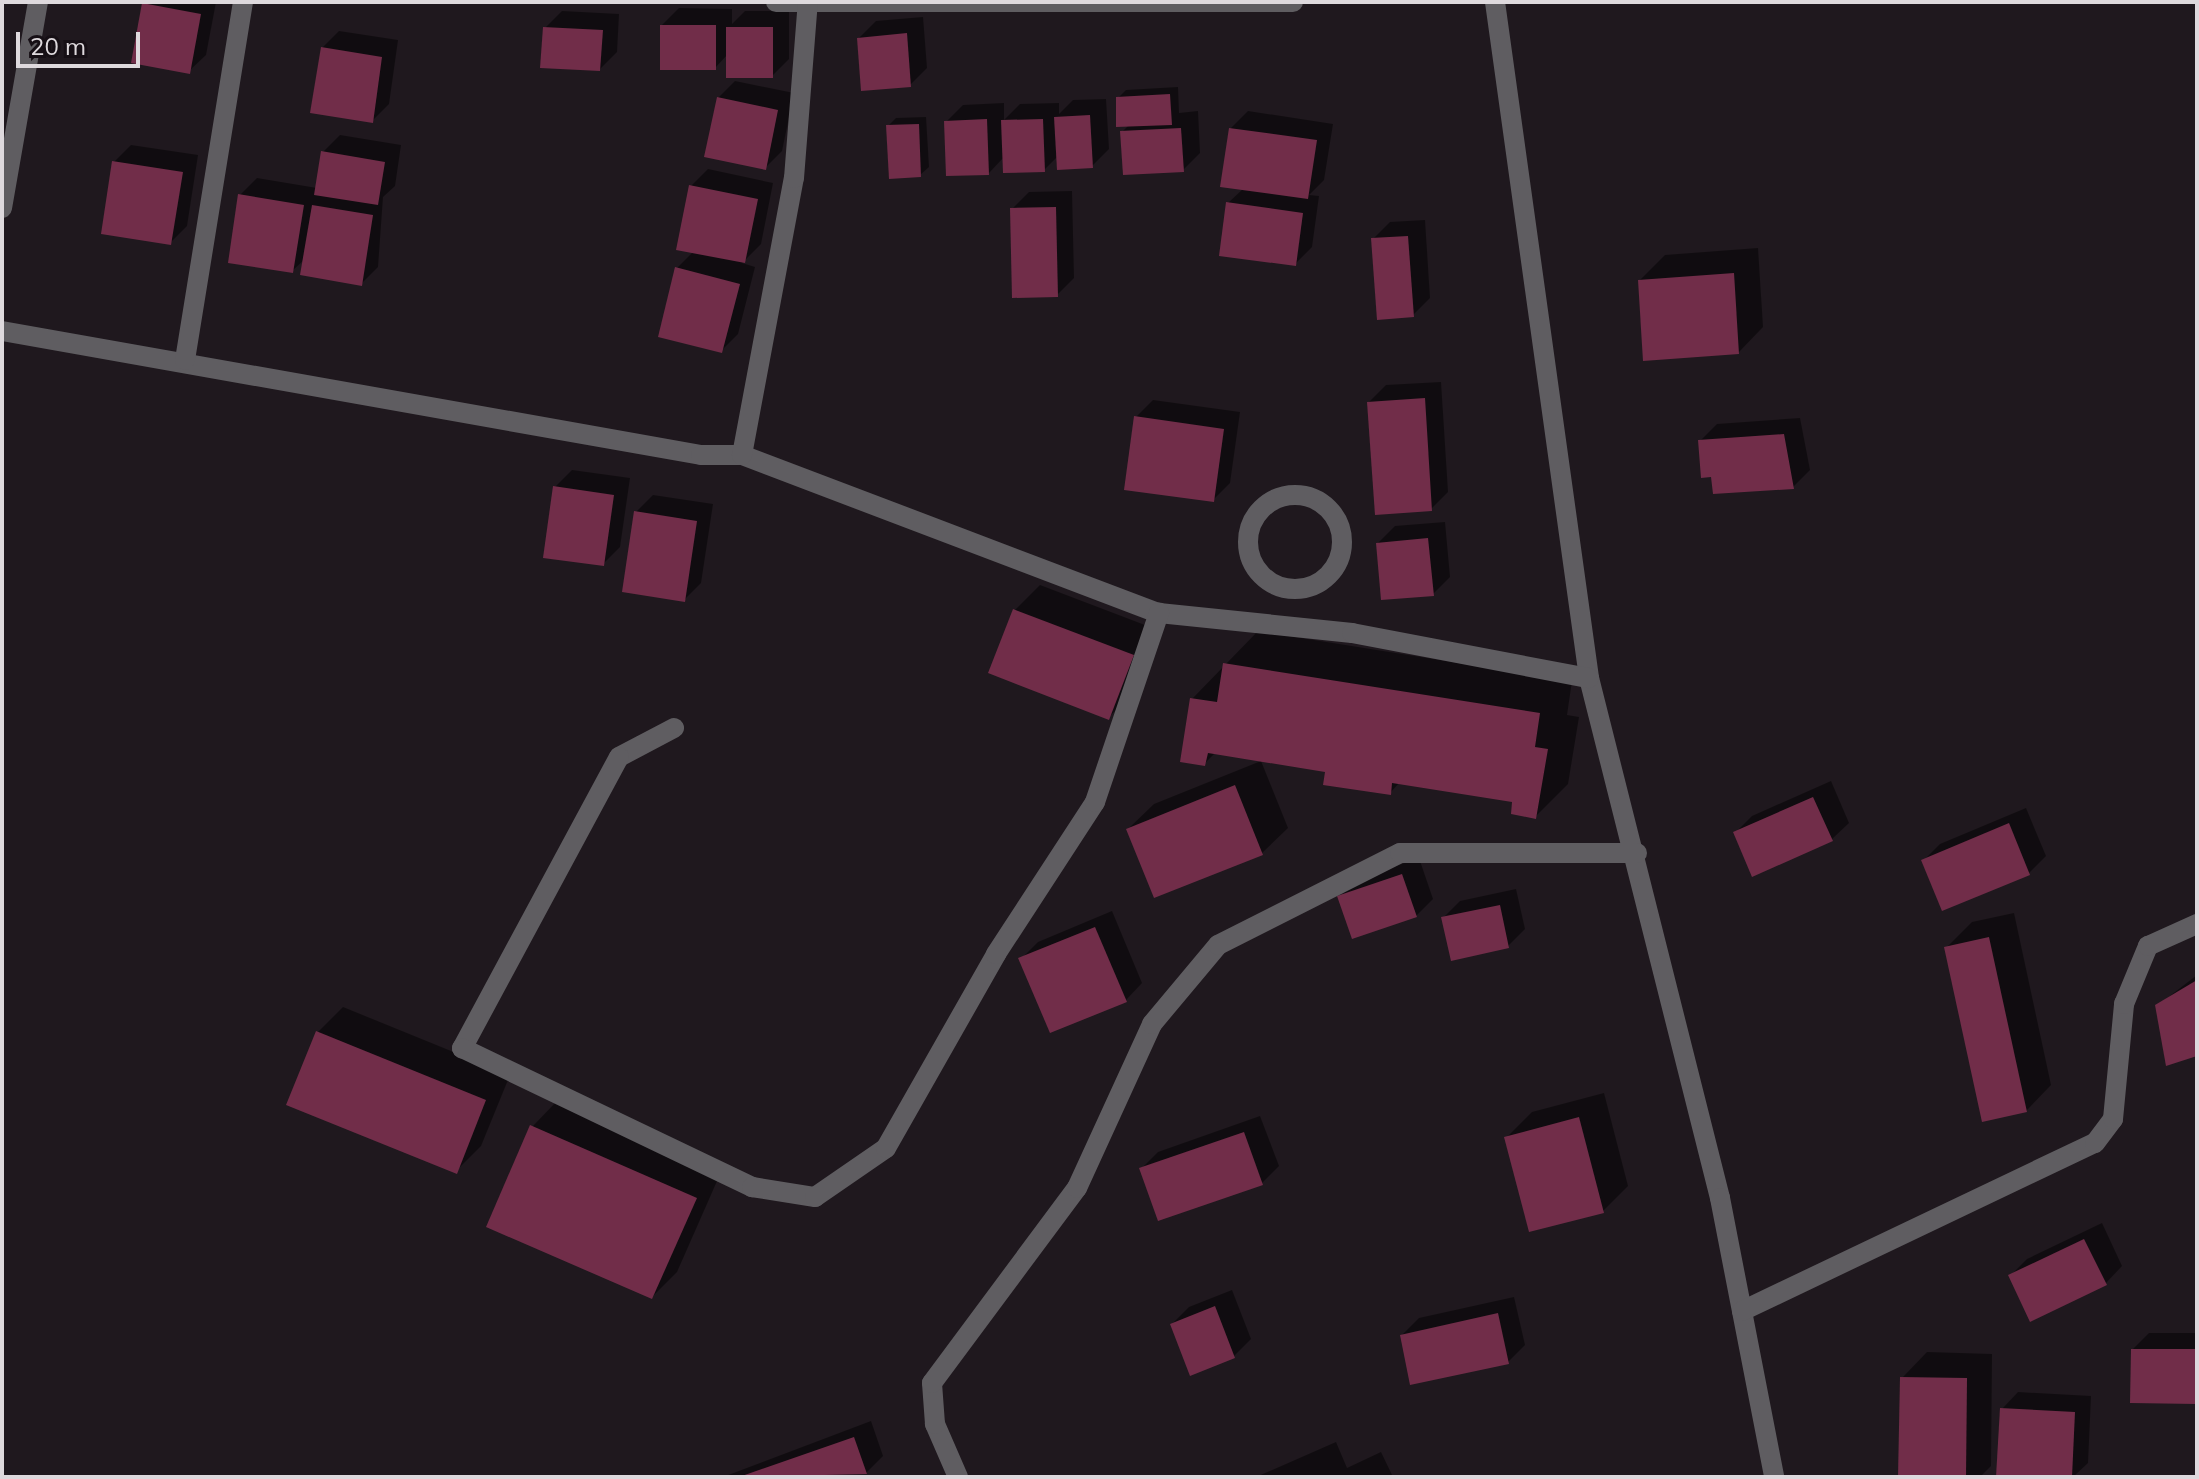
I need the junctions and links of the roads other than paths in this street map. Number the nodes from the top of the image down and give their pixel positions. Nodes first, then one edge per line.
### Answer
1 (38, 2) edge
2 (243, 2) edge
3 (776, 2) edge
4 (1293, 2) edge
5 (1495, 2) edge
6 (808, 3) edge
7 (2, 208) edge
8 (2, 331) edge
9 (185, 360) junction
10 (742, 455) junction
11 (1315, 585) joint
12 (1159, 613) junction
13 (1589, 678) junction
14 (674, 728) dead end
15 (1637, 853) junction
16 (2197, 924) edge
17 (1742, 1311) junction
18 (958, 1477) edge
19 (1774, 1477) edge

1 - 7 street
2 - 9 street
3 - 6 street
4 - 6 street
5 - 13 street
6 - 10 street
8 - 9 street
9 - 10 street
10 - 12 street
11 - 11 street
12 - 13 street
12 - 14 street
13 - 15 street
15 - 17 street
15 - 18 street
16 - 17 street
17 - 19 street

